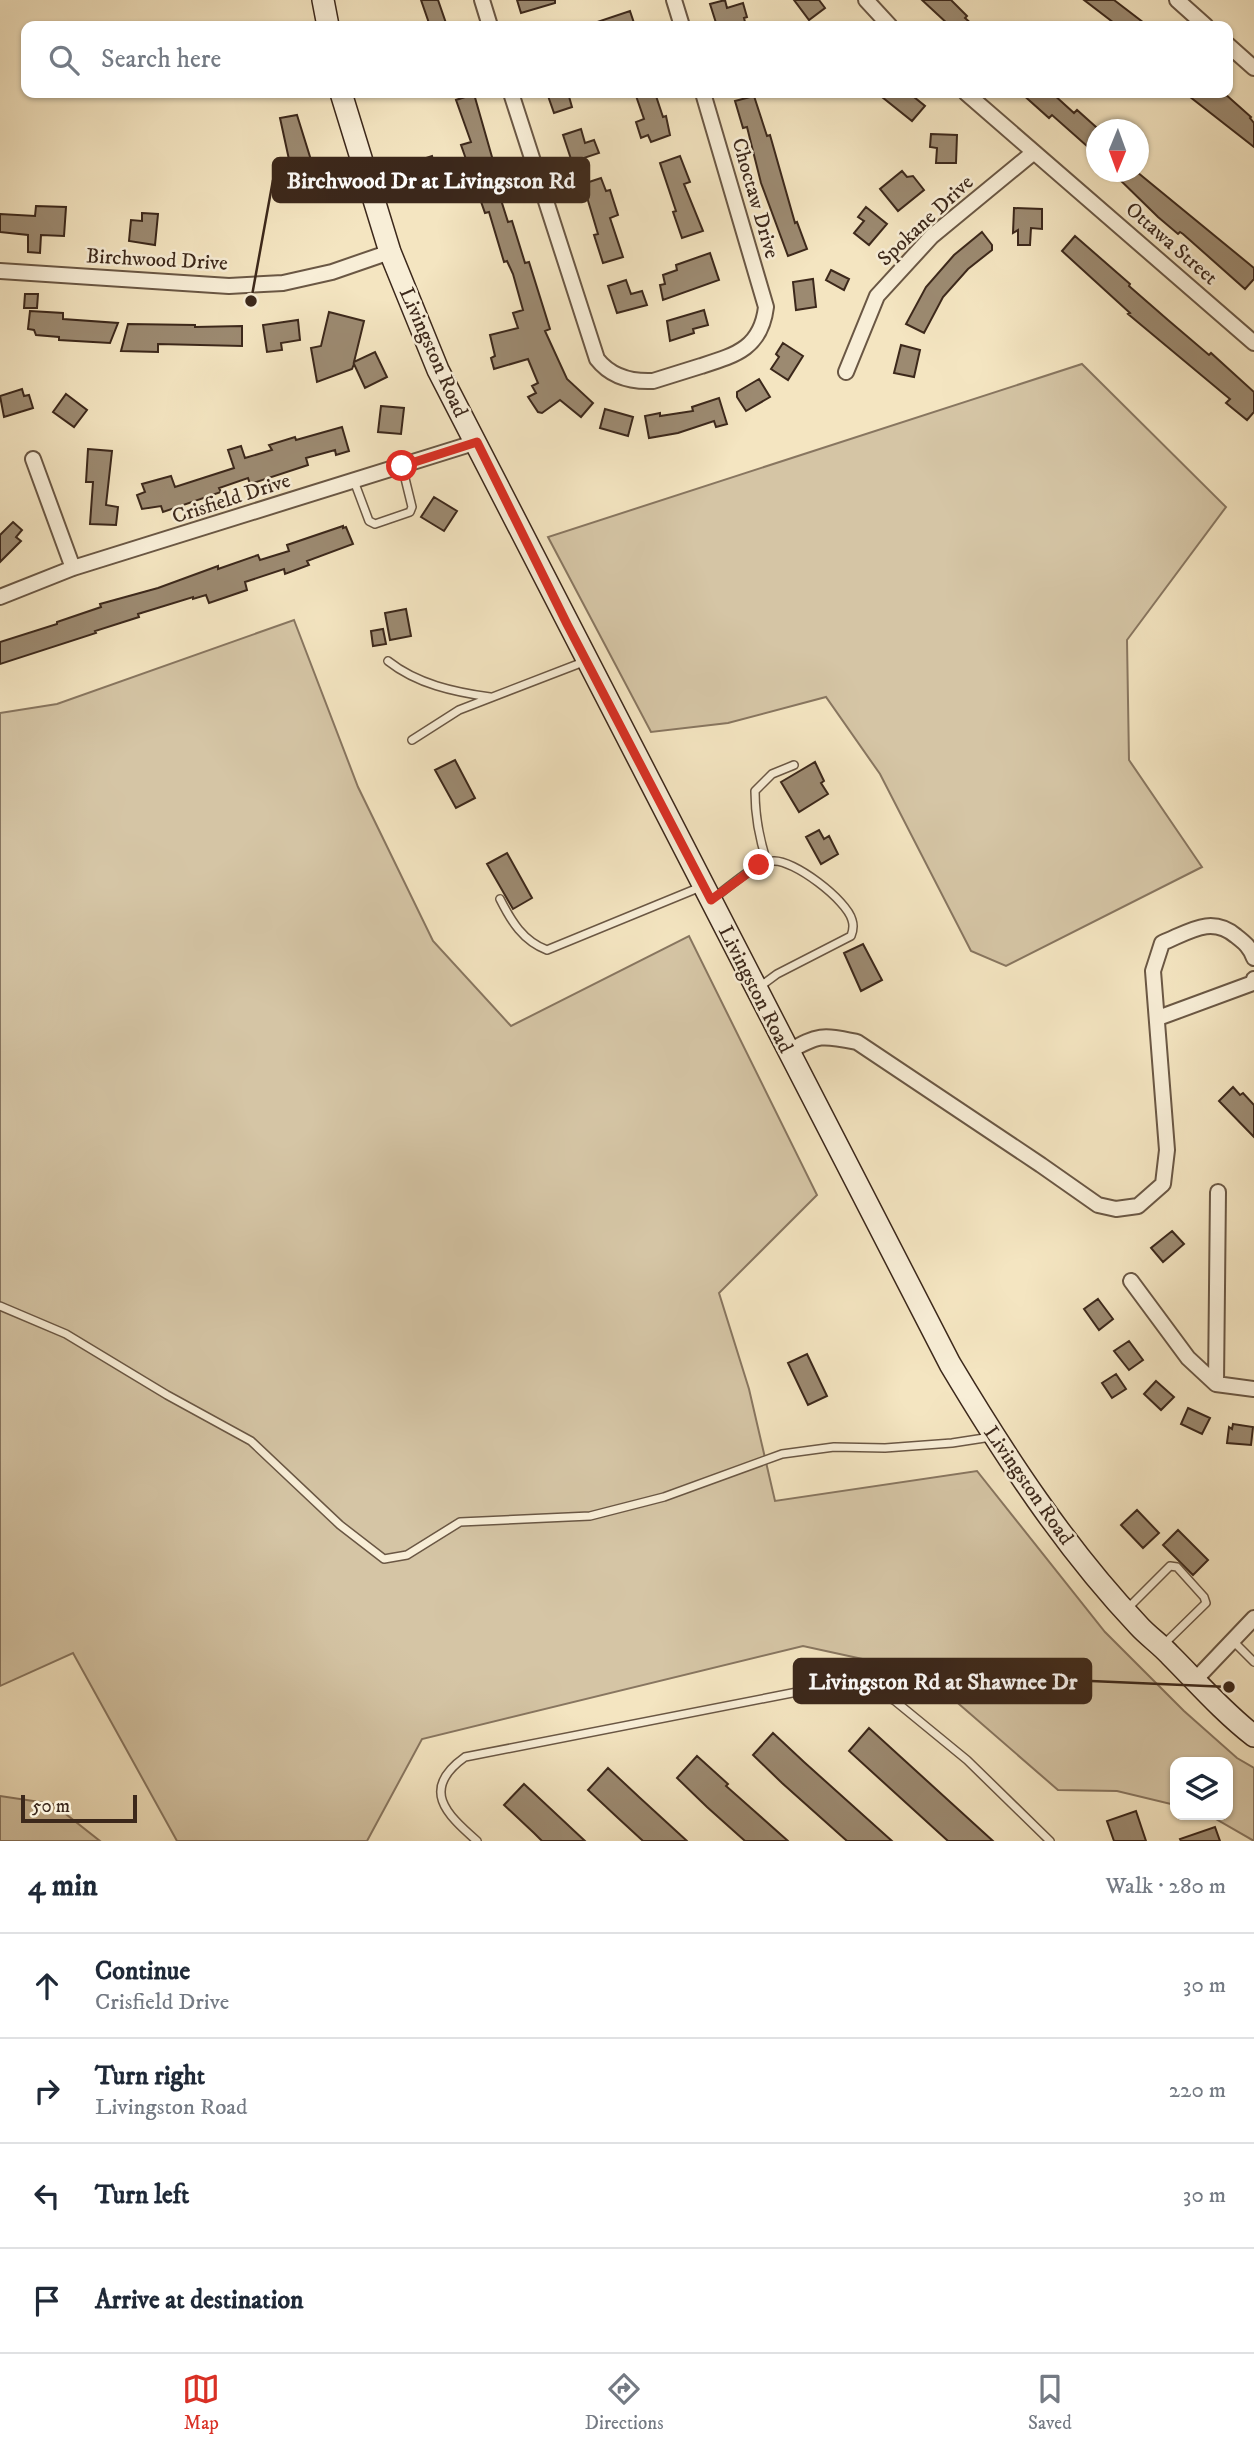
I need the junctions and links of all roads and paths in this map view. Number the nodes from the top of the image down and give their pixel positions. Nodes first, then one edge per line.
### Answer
1 (323, 0) edge
2 (482, 0) edge
3 (674, 0) edge
4 (866, 0) edge
5 (1177, 0) edge
6 (327, 21) edge
7 (488, 21) edge
8 (680, 21) edge
9 (885, 21) edge
10 (1200, 21) edge
11 (1233, 49) edge
12 (1254, 68) edge
13 (343, 98) edge
14 (513, 98) edge
15 (704, 98) edge
16 (972, 98) edge
17 (1034, 152) junction
18 (390, 253) junction
19 (0, 271) edge
20 (1254, 344) edge
21 (846, 372) dead end
22 (477, 442) junction
23 (33, 459) dead end
24 (402, 466) junction
25 (355, 481) junction
26 (73, 569) junction
27 (0, 597) edge
28 (586, 660) junction
29 (388, 661) dead end
30 (491, 697) junction
31 (412, 740) dead end
32 (794, 765) dead end
33 (767, 862) junction
34 (707, 893) junction
35 (500, 899) dead end
36 (1254, 958) edge
37 (1254, 979) edge
38 (756, 990) junction
39 (1158, 1018) junction
40 (788, 1052) junction
41 (1218, 1192) dead end
42 (1131, 1281) dead end
43 (0, 1306) edge
44 (1216, 1384) junction
45 (1254, 1389) edge
46 (995, 1436) junction
47 (1126, 1610) junction
48 (1254, 1618) edge
49 (1232, 1640) junction
50 (1162, 1646) junction
51 (1254, 1662) edge
52 (1195, 1680) junction
53 (1254, 1736) edge
54 (477, 1841) edge
55 (1050, 1841) edge

1 - 6 main road
2 - 7 street
3 - 8 street
4 - 9 street
5 - 10 street
11 - 12 street
13 - 18 main road, Livingston Road
14 - 15 street, Choctaw Drive
16 - 17 street, Ottawa Street
17 - 20 street, Ottawa Street
17 - 21 street, Spokane Drive
18 - 19 street, Birchwood Drive
18 - 22 main road, Livingston Road
22 - 24 street, Crisfield Drive
22 - 28 main road, Livingston Road
23 - 26 street
24 - 25 street, Crisfield Drive
24 - 25 lane
25 - 26 street, Crisfield Drive
26 - 27 street, Crisfield Drive
28 - 30 lane
28 - 34 main road, Livingston Road
29 - 30 lane
30 - 31 lane
32 - 33 lane
33 - 34 lane
33 - 38 lane
34 - 35 lane
34 - 38 main road, Livingston Road
36 - 39 street
37 - 39 street
38 - 40 main road, Livingston Road
39 - 40 street
40 - 46 main road, Livingston Road
41 - 44 street
42 - 44 street
43 - 46 lane
44 - 45 street
46 - 47 main road, Livingston Road
47 - 50 main road, Livingston Road
47 - 50 lane
48 - 49 street
49 - 51 lane
49 - 52 street
50 - 52 main road, Livingston Road
52 - 53 main road, Livingston Road
54 - 55 lane

